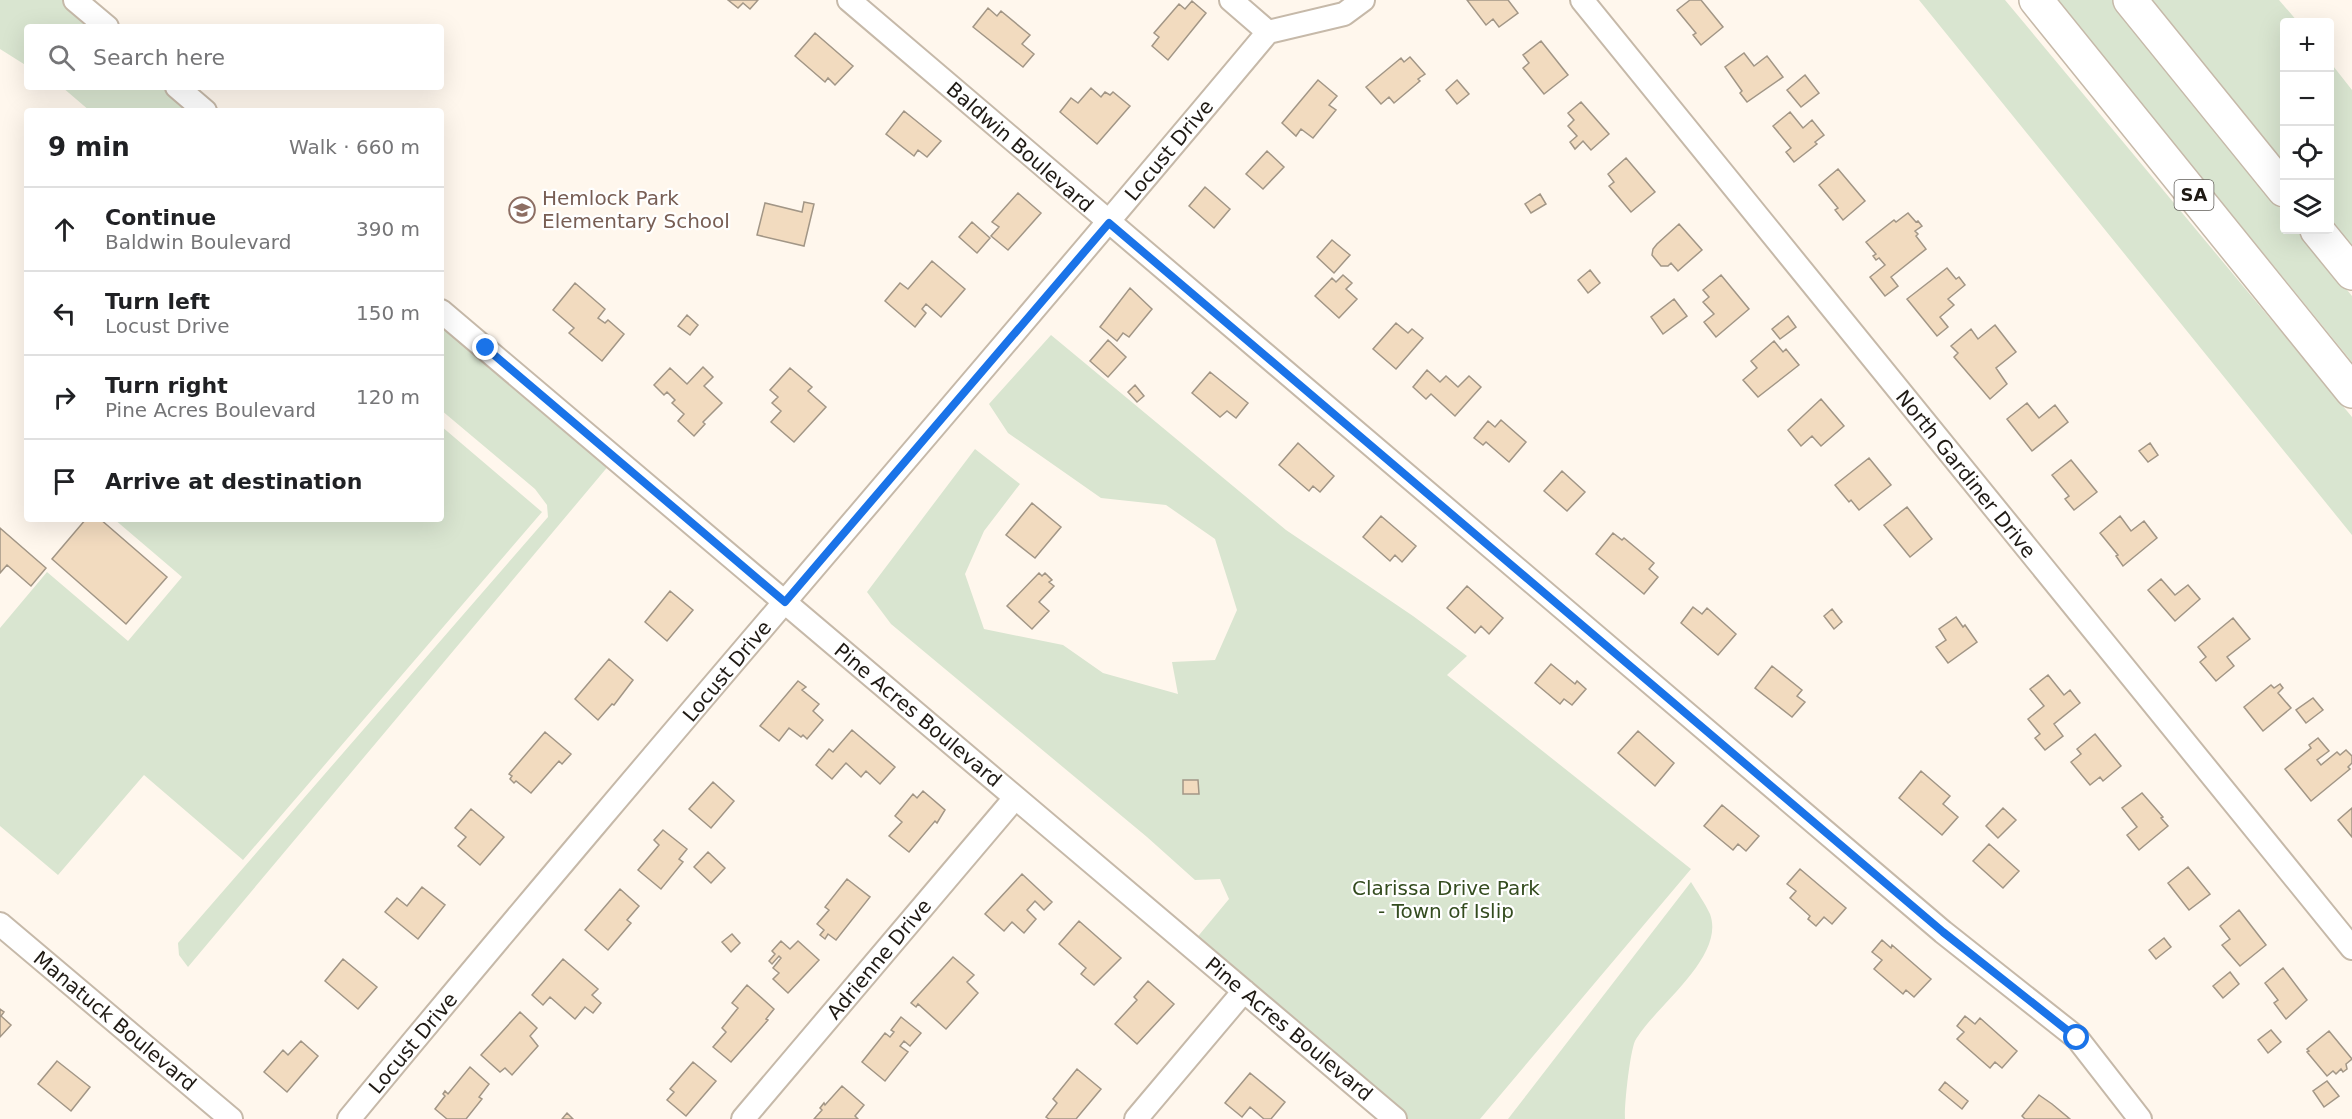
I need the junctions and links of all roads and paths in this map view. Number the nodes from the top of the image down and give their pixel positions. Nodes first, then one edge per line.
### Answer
1 (75, 0) edge
2 (849, 0) edge
3 (1231, 0) edge
4 (1363, 0) edge
5 (1582, 0) edge
6 (2036, 0) edge
7 (2130, 0) edge
8 (103, 24) edge
9 (1268, 32) junction
10 (180, 90) edge
11 (202, 108) edge
12 (2280, 185) edge
13 (1109, 223) junction
14 (2320, 234) edge
15 (2352, 273) edge
16 (444, 314) edge
17 (2352, 391) edge
18 (785, 602) junction
19 (1015, 798) junction
20 (0, 924) edge
21 (2352, 948) edge
22 (1244, 991) junction
23 (231, 1119) edge
24 (349, 1119) edge
25 (742, 1119) edge
26 (1136, 1119) edge
27 (1395, 1119) edge
28 (2140, 1119) edge

1 - 8 street
2 - 13 street, Baldwin Boulevard
3 - 9 street
4 - 9 street
5 - 21 street, North Gardiner Drive
6 - 17 highway, SA
7 - 12 highway
9 - 13 street, Locust Drive
10 - 11 street
13 - 18 street, Locust Drive
13 - 28 street, Baldwin Boulevard
14 - 15 highway
16 - 18 street, Pine Acres Boulevard
18 - 19 street, Pine Acres Boulevard
18 - 24 street, Locust Drive
19 - 22 street, Pine Acres Boulevard
19 - 25 street, Adrienne Drive
20 - 23 street, Manatuck Boulevard
22 - 26 street
22 - 27 street, Pine Acres Boulevard

